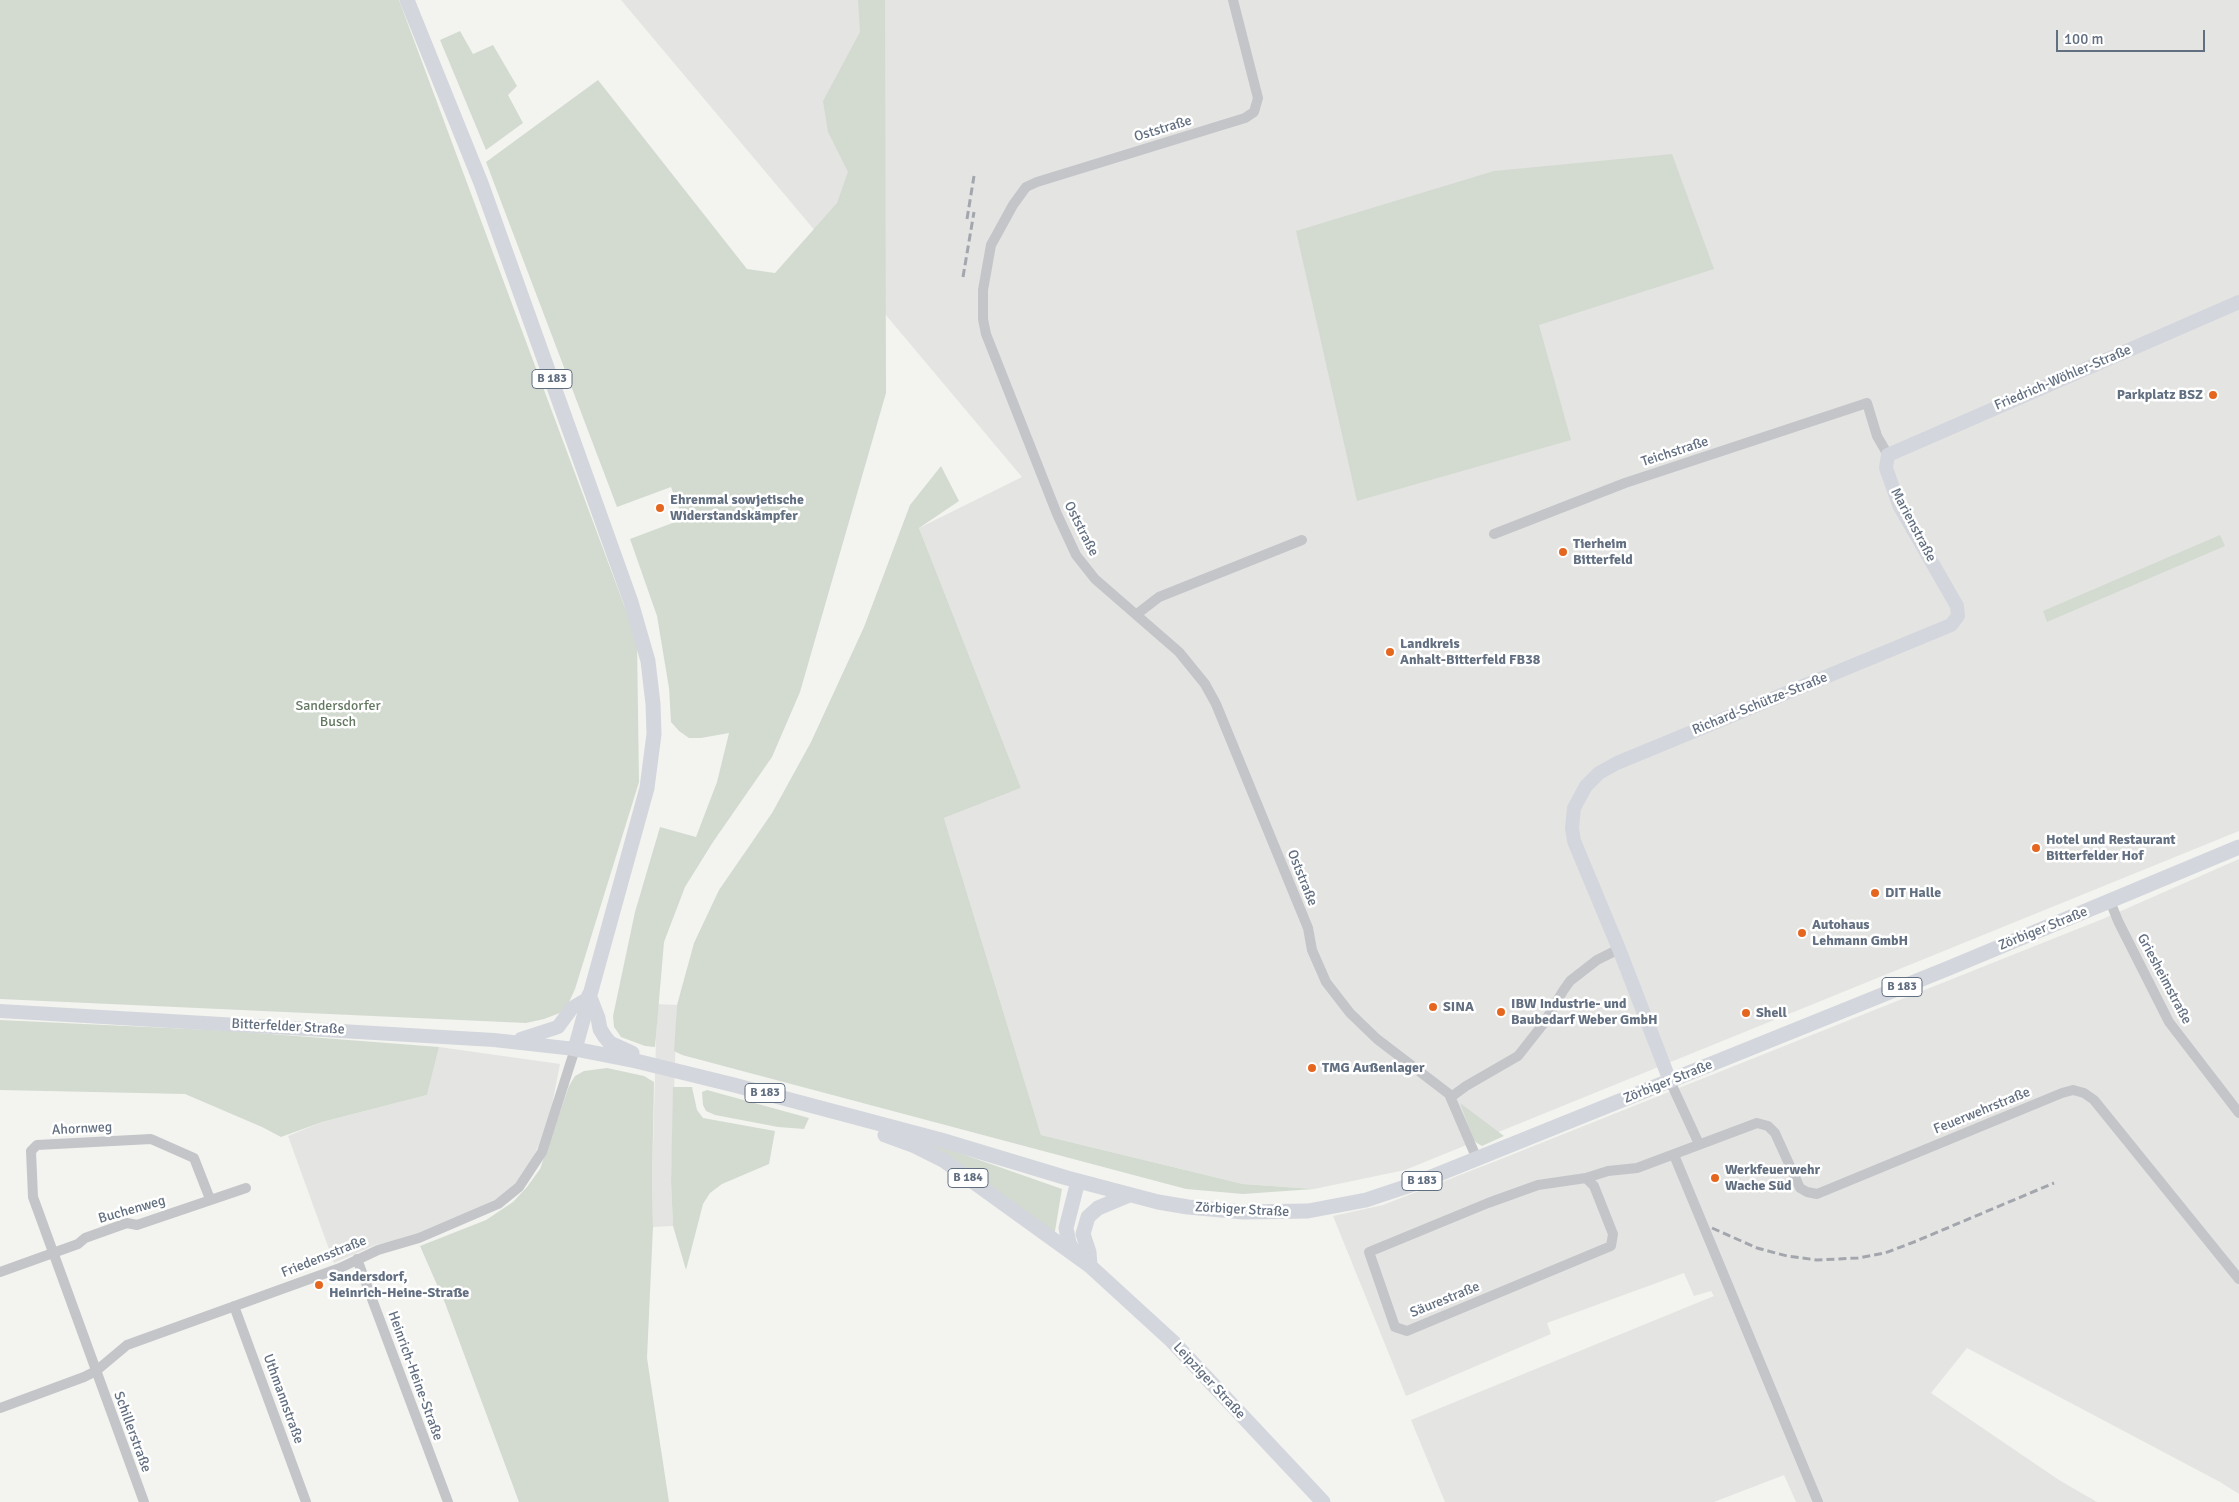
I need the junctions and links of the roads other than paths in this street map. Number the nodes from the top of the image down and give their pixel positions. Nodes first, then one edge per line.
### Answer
1 (407, 0) edge
2 (1233, 0) edge
3 (2239, 302) edge
4 (1867, 402) joint
5 (1888, 455) junction
6 (1494, 534) dead end
7 (1302, 540) dead end
8 (1137, 614) junction
9 (1958, 616) joint
10 (2239, 847) edge
11 (2110, 901) junction
12 (1619, 949) junction
13 (588, 997) junction
14 (0, 1011) edge
15 (515, 1042) junction
16 (575, 1049) junction
17 (643, 1062) junction
18 (1670, 1081) junction
19 (1451, 1097) junction
20 (2239, 1113) edge
21 (851, 1116) junction
22 (1699, 1144) junction
23 (1674, 1155) junction
24 (1477, 1159) junction
25 (1586, 1178) junction
26 (1078, 1181) junction
27 (246, 1188) dead end
28 (1129, 1195) junction
29 (210, 1199) junction
30 (53, 1253) junction
31 (1076, 1255) junction
32 (357, 1259) junction
33 (1090, 1266) junction
34 (0, 1272) edge
35 (2239, 1279) edge
36 (234, 1306) junction
37 (96, 1371) junction
38 (0, 1408) edge
39 (144, 1502) edge
40 (306, 1502) edge
41 (448, 1502) edge
42 (1323, 1502) edge
43 (1818, 1502) edge

1 - 13 main road, B 183
2 - 8 street, Oststraße
3 - 5 street, Friedrich-Wöhler-Straße
4 - 5 street, Marienstraße
4 - 6 street, Teichstraße
5 - 9 street, Marienstraße
7 - 8 street
8 - 19 street, Oststraße
9 - 12 street, Richard-Schütze-Straße
10 - 11 main road, Zörbiger Straße / B 183
11 - 18 main road, Zörbiger Straße / B 183
11 - 20 street, Griesheimstraße
12 - 18 street
12 - 19 street
13 - 15 street
13 - 16 main road, B 183
13 - 17 main road, B 183
14 - 15 street, Bitterfelder Straße
15 - 16 street, Bitterfelder Straße
16 - 17 main road, B 183
16 - 32 street, Friedensstraße
17 - 21 main road, B 183
18 - 22 street
18 - 24 main road, Zörbiger Straße / B 183
19 - 24 street, Oststraße
21 - 26 main road, B 183
21 - 31 main road, B 184
22 - 23 street, Säurestraße
22 - 35 street, Feuerwehrstraße
23 - 25 street, Säurestraße
23 - 43 street
24 - 28 main road, Zörbiger Straße / B 183
25 - 25 street, Säurestraße
26 - 28 main road, Zörbiger Straße / B 183
26 - 31 main road, B 184
27 - 29 street, Buchenweg
28 - 33 main road
29 - 30 street, Buchenweg
29 - 30 street, Ahornweg
30 - 34 street, Buchenweg
30 - 37 street, Ahornweg
31 - 33 main road, B 184
32 - 36 street, Friedensstraße
32 - 41 street, Heinrich-Heine-Straße
33 - 42 main road, Leipziger Straße / B 184
36 - 37 street, Friedensstraße
36 - 40 street, Uthmannstraße
37 - 38 street, Friedensstraße
37 - 39 street, Schillerstraße

